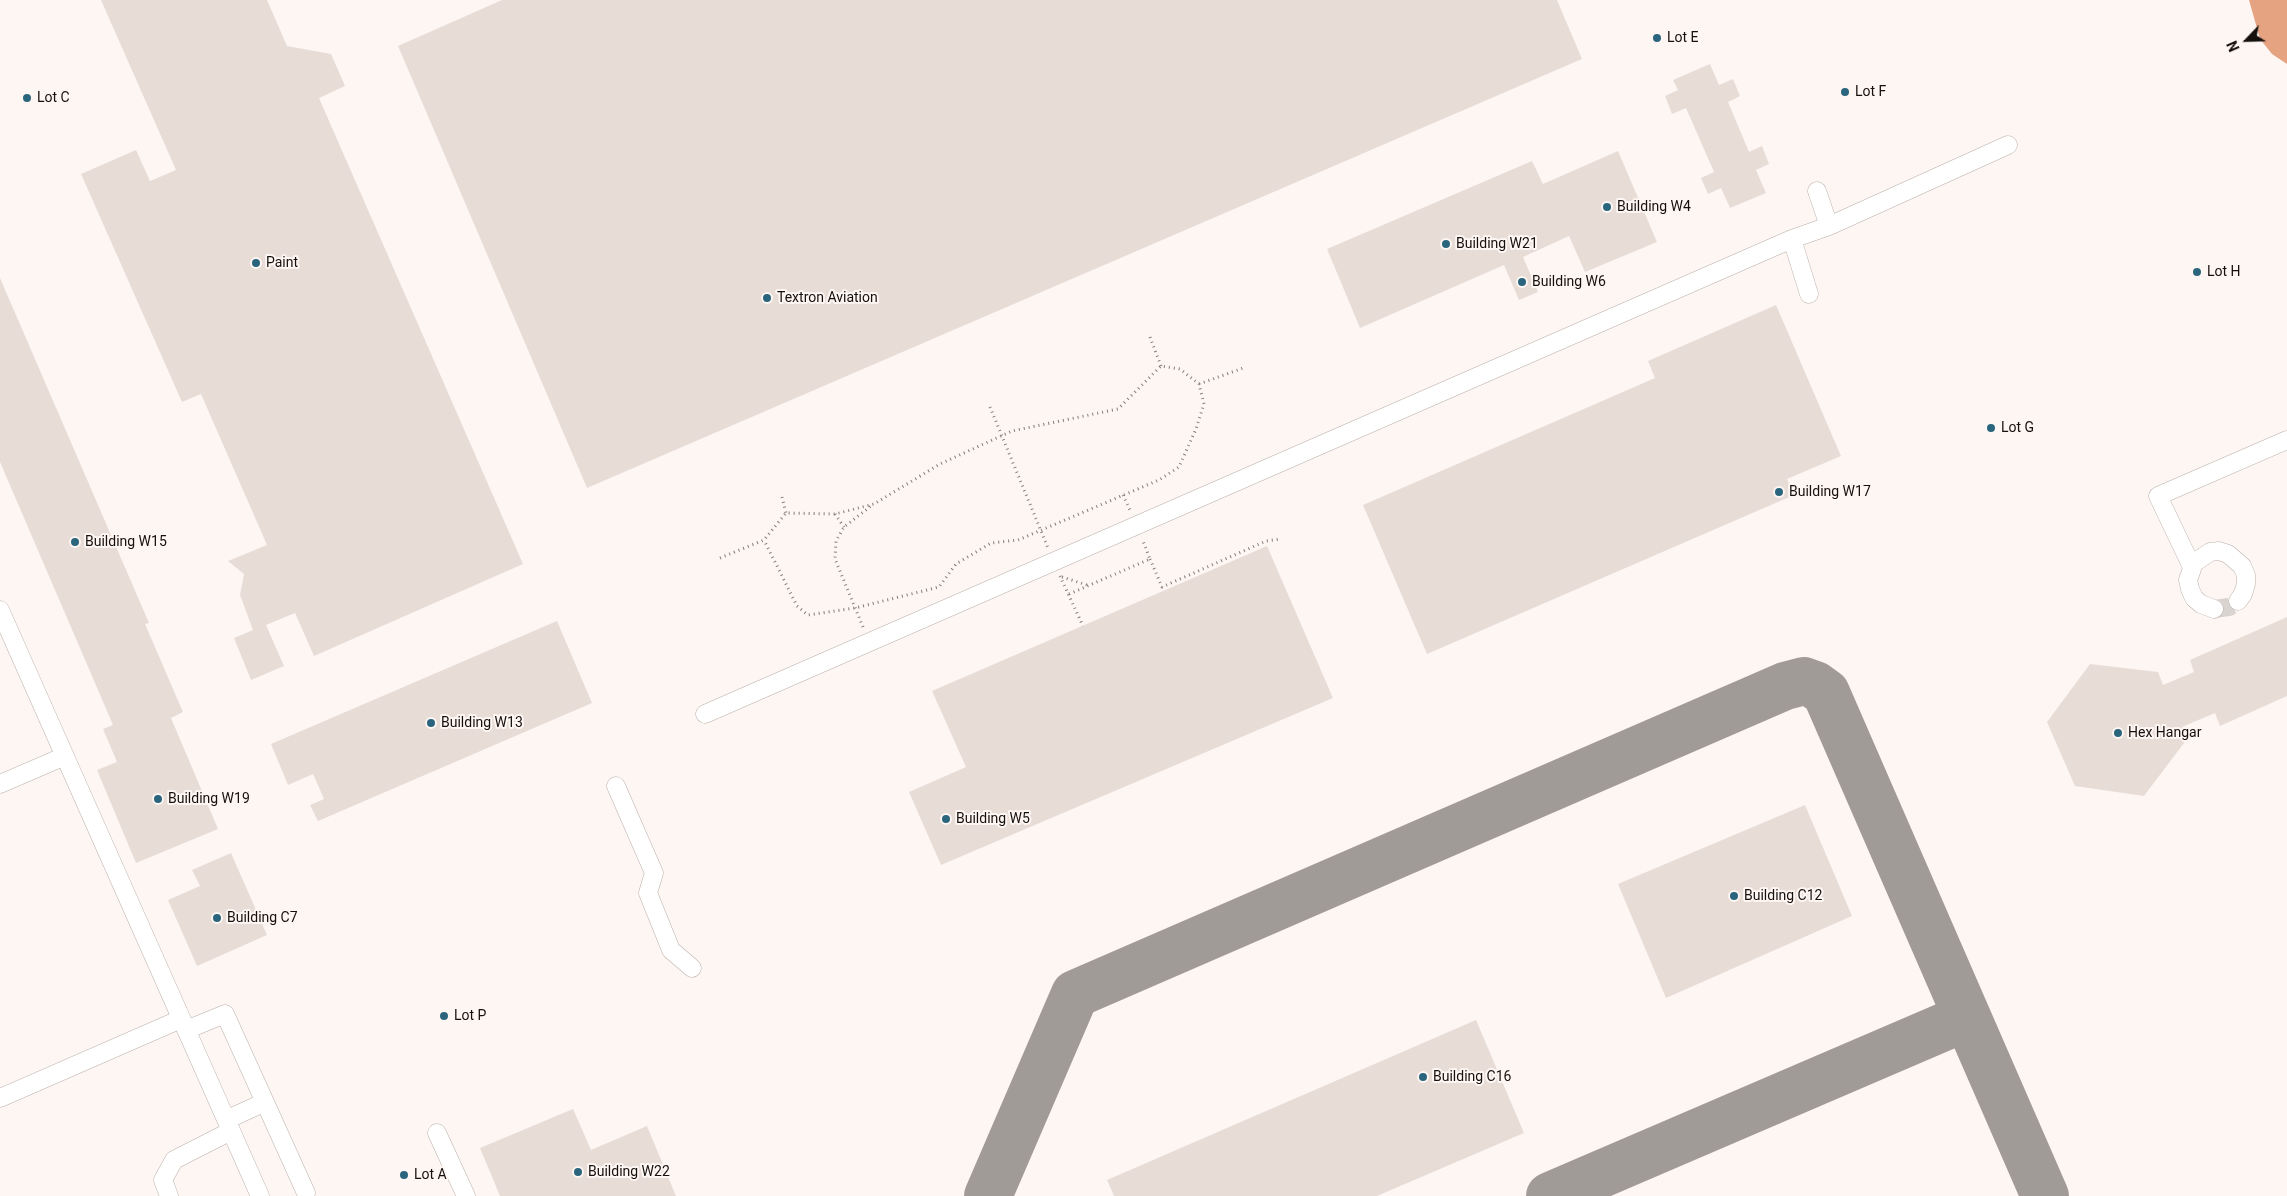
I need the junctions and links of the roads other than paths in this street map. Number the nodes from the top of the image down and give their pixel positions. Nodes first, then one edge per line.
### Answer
1 (2008, 145) dead end
2 (1818, 191) dead end
3 (1830, 226) junction
4 (1792, 239) junction
5 (1809, 294) dead end
6 (2287, 440) edge
7 (2192, 567) junction
8 (2238, 601) dead end
9 (2214, 609) dead end
10 (0, 610) edge
11 (705, 714) dead end
12 (65, 756) junction
13 (0, 784) edge
14 (616, 786) dead end
15 (692, 968) dead end
16 (184, 1025) junction
17 (0, 1098) edge
18 (265, 1102) junction
19 (228, 1126) junction
20 (438, 1133) dead end
21 (306, 1193) dead end
22 (168, 1196) edge
23 (260, 1196) edge
24 (466, 1196) edge

1 - 3 lane
2 - 3 lane
3 - 4 lane
4 - 5 lane
4 - 11 lane
6 - 7 lane
7 - 8 lane
7 - 9 lane
10 - 12 lane
12 - 13 lane
12 - 16 lane
14 - 15 lane
16 - 17 lane
16 - 18 lane
16 - 19 lane
18 - 19 lane
18 - 21 lane
19 - 22 lane
19 - 23 lane
20 - 24 lane

